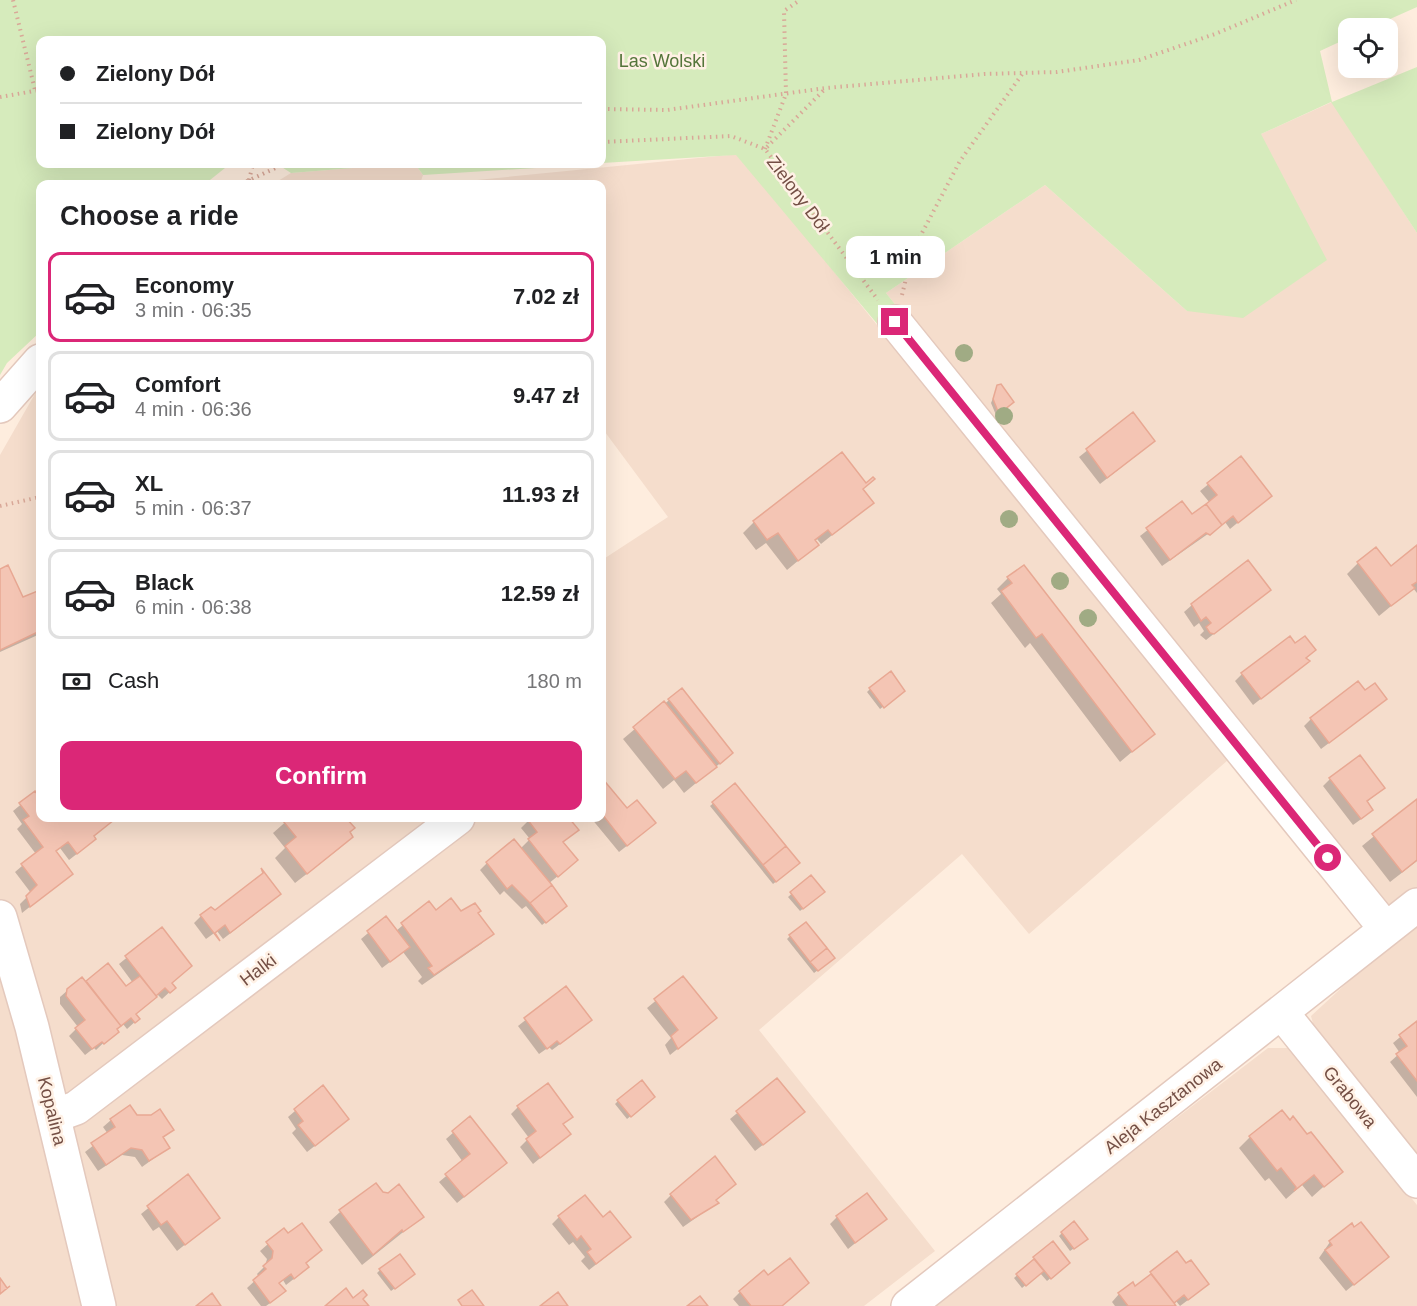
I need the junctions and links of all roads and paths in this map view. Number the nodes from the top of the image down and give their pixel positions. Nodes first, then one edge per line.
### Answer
1 (13, 0) edge
2 (800, 0) edge
3 (1296, 0) edge
4 (1023, 73) junction
5 (36, 83) edge
6 (826, 88) junction
7 (36, 90) edge
8 (786, 94) junction
9 (0, 97) edge
10 (606, 109) edge
11 (606, 142) edge
12 (765, 149) junction
13 (276, 168) edge
14 (251, 180) edge
15 (895, 322) junction
16 (36, 366) edge
17 (0, 406) edge
18 (36, 497) edge
19 (0, 506) edge
20 (453, 822) edge
21 (1417, 905) edge
22 (0, 917) edge
23 (1386, 929) junction
24 (1282, 1013) junction
25 (54, 1116) junction
26 (1417, 1181) edge
27 (99, 1306) edge
28 (909, 1306) edge

1 - 5 path
2 - 8 path
3 - 4 path
4 - 6 path
4 - 15 path
6 - 8 path
6 - 12 path
7 - 9 path
8 - 10 path
8 - 12 path
11 - 12 path, Zielony Dół
12 - 15 path, Zielony Dół
13 - 14 path
15 - 23 street
16 - 17 street
18 - 19 path
20 - 25 street, Halki
21 - 23 street, Aleja Kasztanowa
22 - 25 street, Kopalina
23 - 24 street, Aleja Kasztanowa
24 - 26 street, Grabowa
24 - 28 street, Aleja Kasztanowa
25 - 27 street, Kopalina

